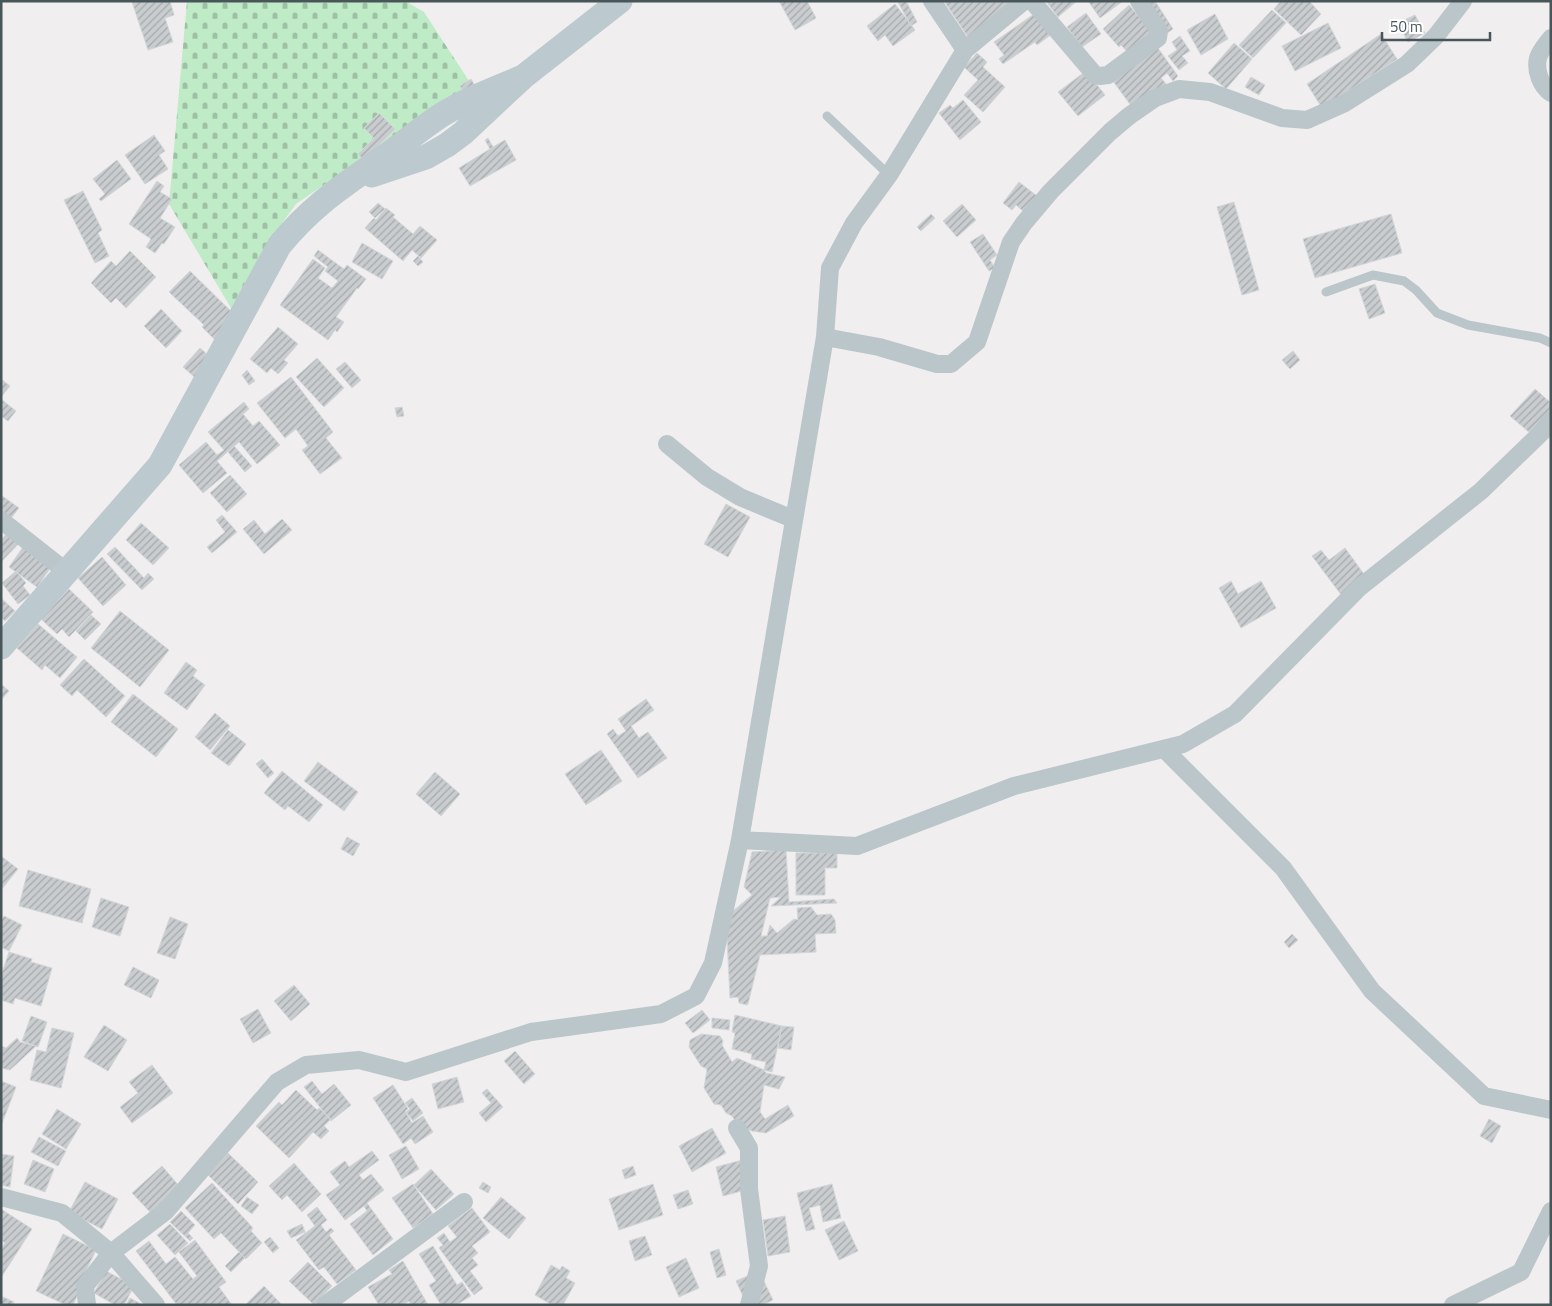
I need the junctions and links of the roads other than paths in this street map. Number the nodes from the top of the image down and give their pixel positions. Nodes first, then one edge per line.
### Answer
1 (620, 1) edge
2 (932, 1) edge
3 (1024, 1) edge
4 (1032, 1) edge
5 (1139, 1) edge
6 (1463, 1) edge
7 (1551, 38) edge
8 (965, 50) junction
9 (1551, 93) edge
10 (827, 116) dead end
11 (889, 175) junction
12 (1326, 292) dead end
13 (825, 337) junction
14 (1551, 343) edge
15 (1551, 420) edge
16 (667, 444) dead end
17 (793, 519) junction
18 (1, 520) edge
19 (67, 572) junction
20 (1, 647) edge
21 (1164, 749) junction
22 (740, 840) junction
23 (1551, 1110) edge
24 (737, 1128) dead end
25 (1, 1197) edge
26 (464, 1202) dead end
27 (1551, 1211) edge
28 (112, 1253) junction
29 (87, 1305) edge
30 (156, 1305) edge
31 (325, 1305) edge
32 (750, 1305) edge
33 (1453, 1305) edge

1 - 19 street
2 - 8 street
3 - 8 street
4 - 5 street
6 - 13 street
7 - 9 street
8 - 11 street
10 - 11 lane
11 - 13 street
12 - 14 lane
13 - 17 street
15 - 21 street
16 - 17 street
17 - 22 street
18 - 19 street
19 - 20 street
21 - 22 street
21 - 23 street
22 - 28 street
24 - 32 street
25 - 28 street
26 - 31 street
27 - 33 street
28 - 29 street
28 - 30 street

